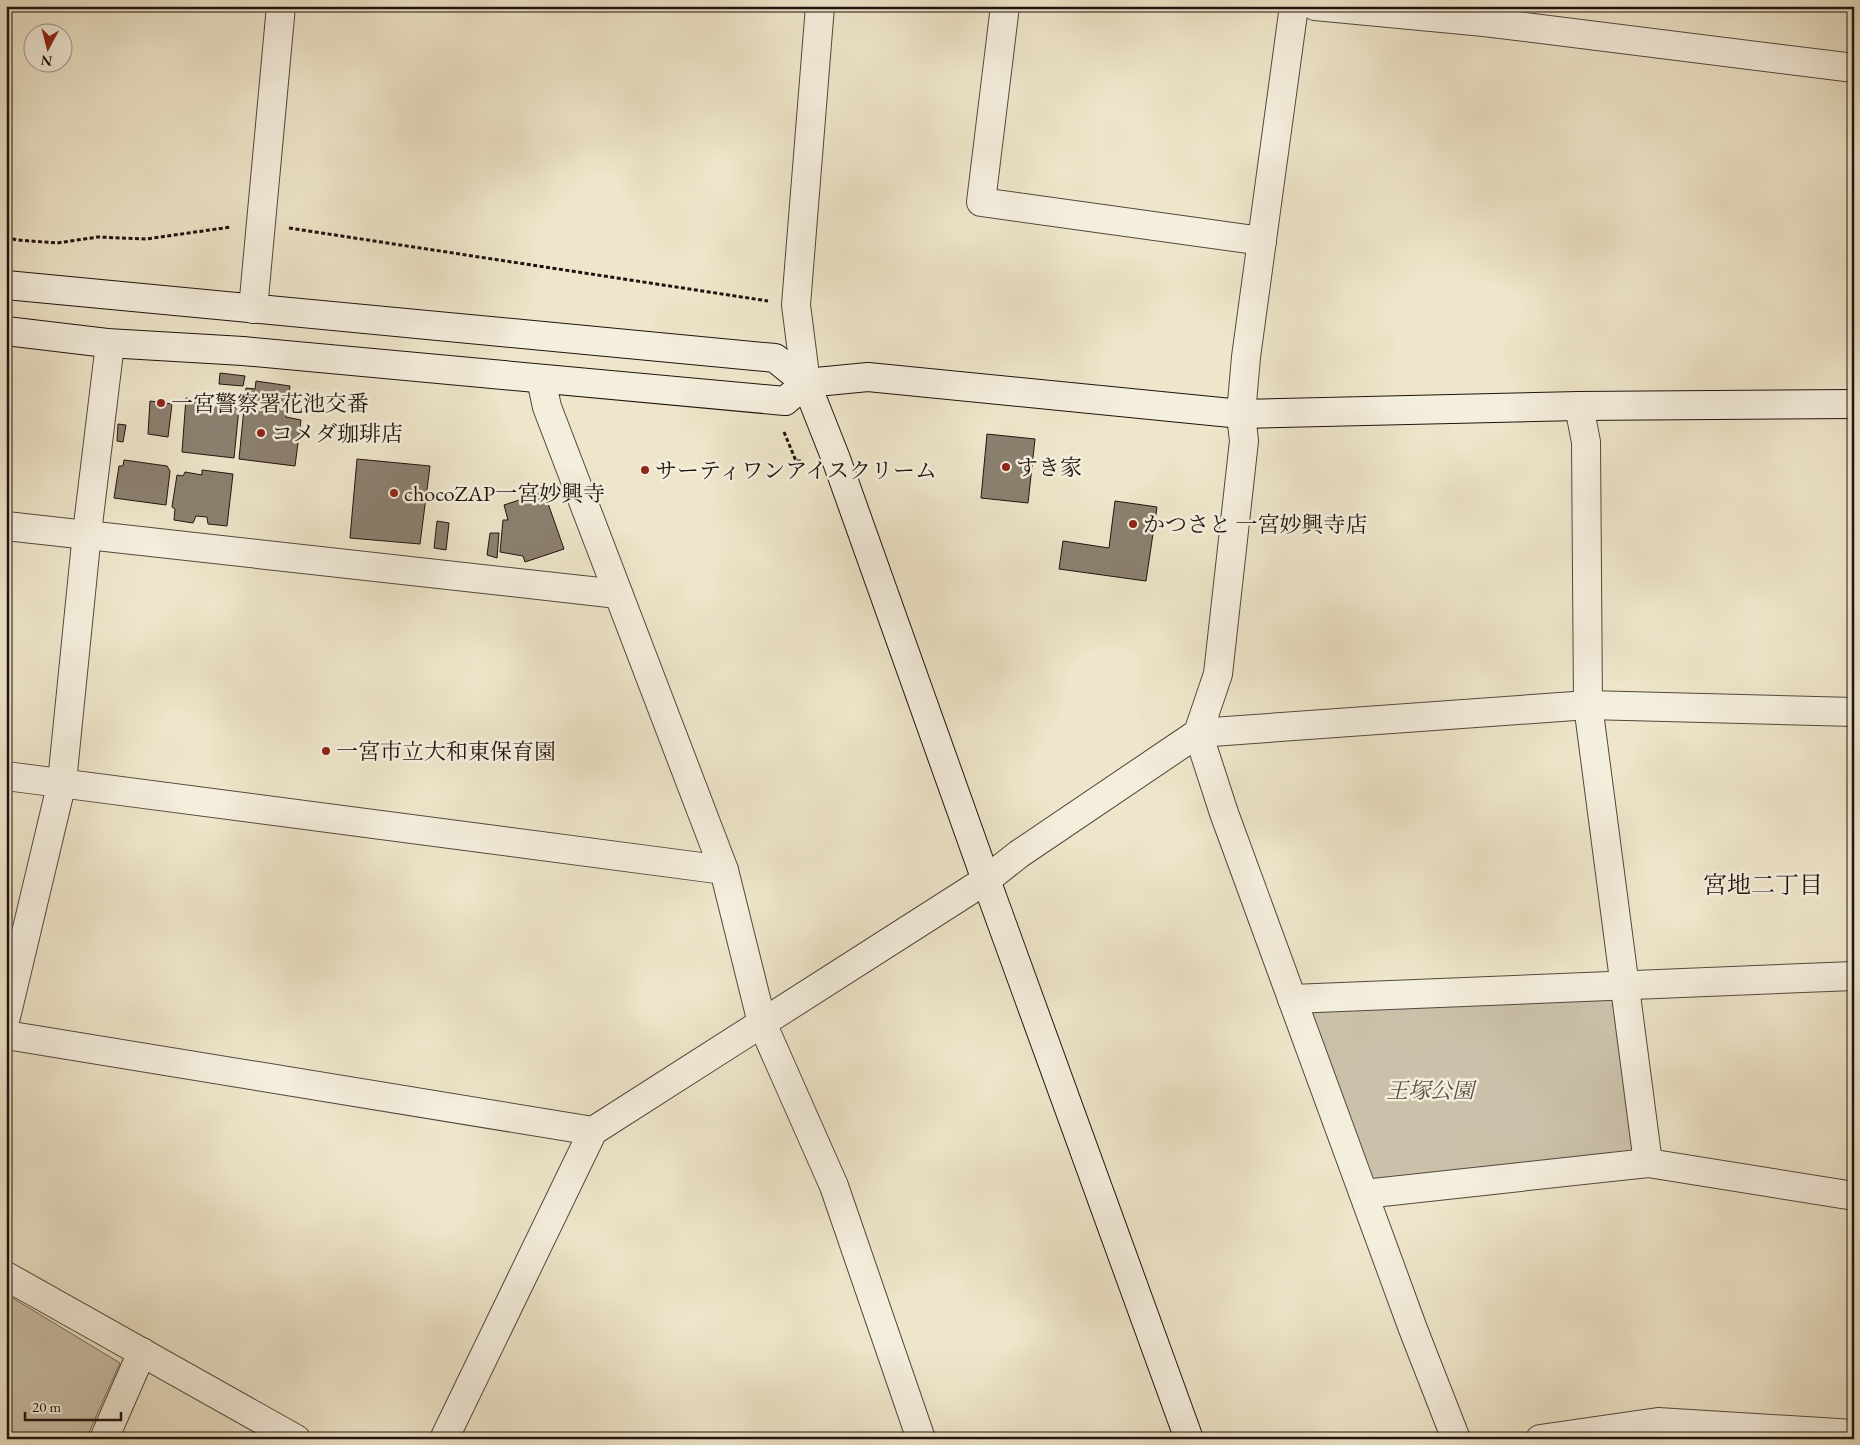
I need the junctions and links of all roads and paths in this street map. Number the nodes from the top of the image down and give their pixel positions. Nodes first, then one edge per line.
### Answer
1 (281, 6) edge
2 (820, 6) edge
3 (1005, 6) edge
4 (1294, 6) edge
5 (1314, 6) edge
6 (1854, 68) edge
7 (259, 223) junction
8 (6, 237) edge
9 (1262, 241) junction
10 (6, 286) edge
11 (796, 305) junction
12 (253, 309) junction
13 (6, 331) edge
14 (107, 343) junction
15 (541, 379) junction
16 (806, 384) junction
17 (1854, 404) edge
18 (1579, 406) junction
19 (1241, 414) junction
20 (6, 526) edge
21 (87, 533) junction
22 (618, 594) junction
23 (1588, 705) junction
24 (1854, 712) edge
25 (1198, 734) junction
26 (6, 776) edge
27 (62, 782) junction
28 (724, 870) junction
29 (986, 880) junction
30 (1854, 976) edge
31 (1625, 984) junction
32 (1292, 999) junction
33 (6, 1017) edge
34 (762, 1023) junction
35 (6, 1035) edge
36 (593, 1131) junction
37 (1648, 1163) junction
38 (1364, 1194) junction
39 (1854, 1196) edge
40 (6, 1276) edge
41 (142, 1352) junction
42 (1854, 1434) edge
43 (104, 1439) edge
44 (296, 1439) edge
45 (444, 1439) edge
46 (921, 1439) edge
47 (1189, 1439) edge
48 (1456, 1439) edge
49 (1540, 1439) edge

1 - 7 street
2 - 11 street
3 - 9 street
4 - 9 street
5 - 6 street
7 - 8 path
7 - 11 path
7 - 12 street
9 - 19 street
10 - 12 street
11 - 16 street
12 - 16 street
13 - 14 street
14 - 15 street
14 - 21 street
15 - 16 street
15 - 22 street
16 - 19 street
16 - 29 street
17 - 18 street
18 - 19 street
18 - 23 street
19 - 25 street
20 - 21 street
21 - 22 street
21 - 27 street
22 - 28 street
23 - 24 street
23 - 25 street
23 - 31 street
25 - 29 street
25 - 32 street
26 - 27 street
27 - 28 street
27 - 33 street
28 - 34 street
29 - 34 street
29 - 47 street
30 - 31 street
31 - 32 street
31 - 37 street
32 - 38 street
34 - 36 street
34 - 46 street
35 - 36 street
36 - 45 street
37 - 38 street
37 - 39 street
38 - 48 street
40 - 41 street
41 - 43 street
41 - 44 street
42 - 49 street

